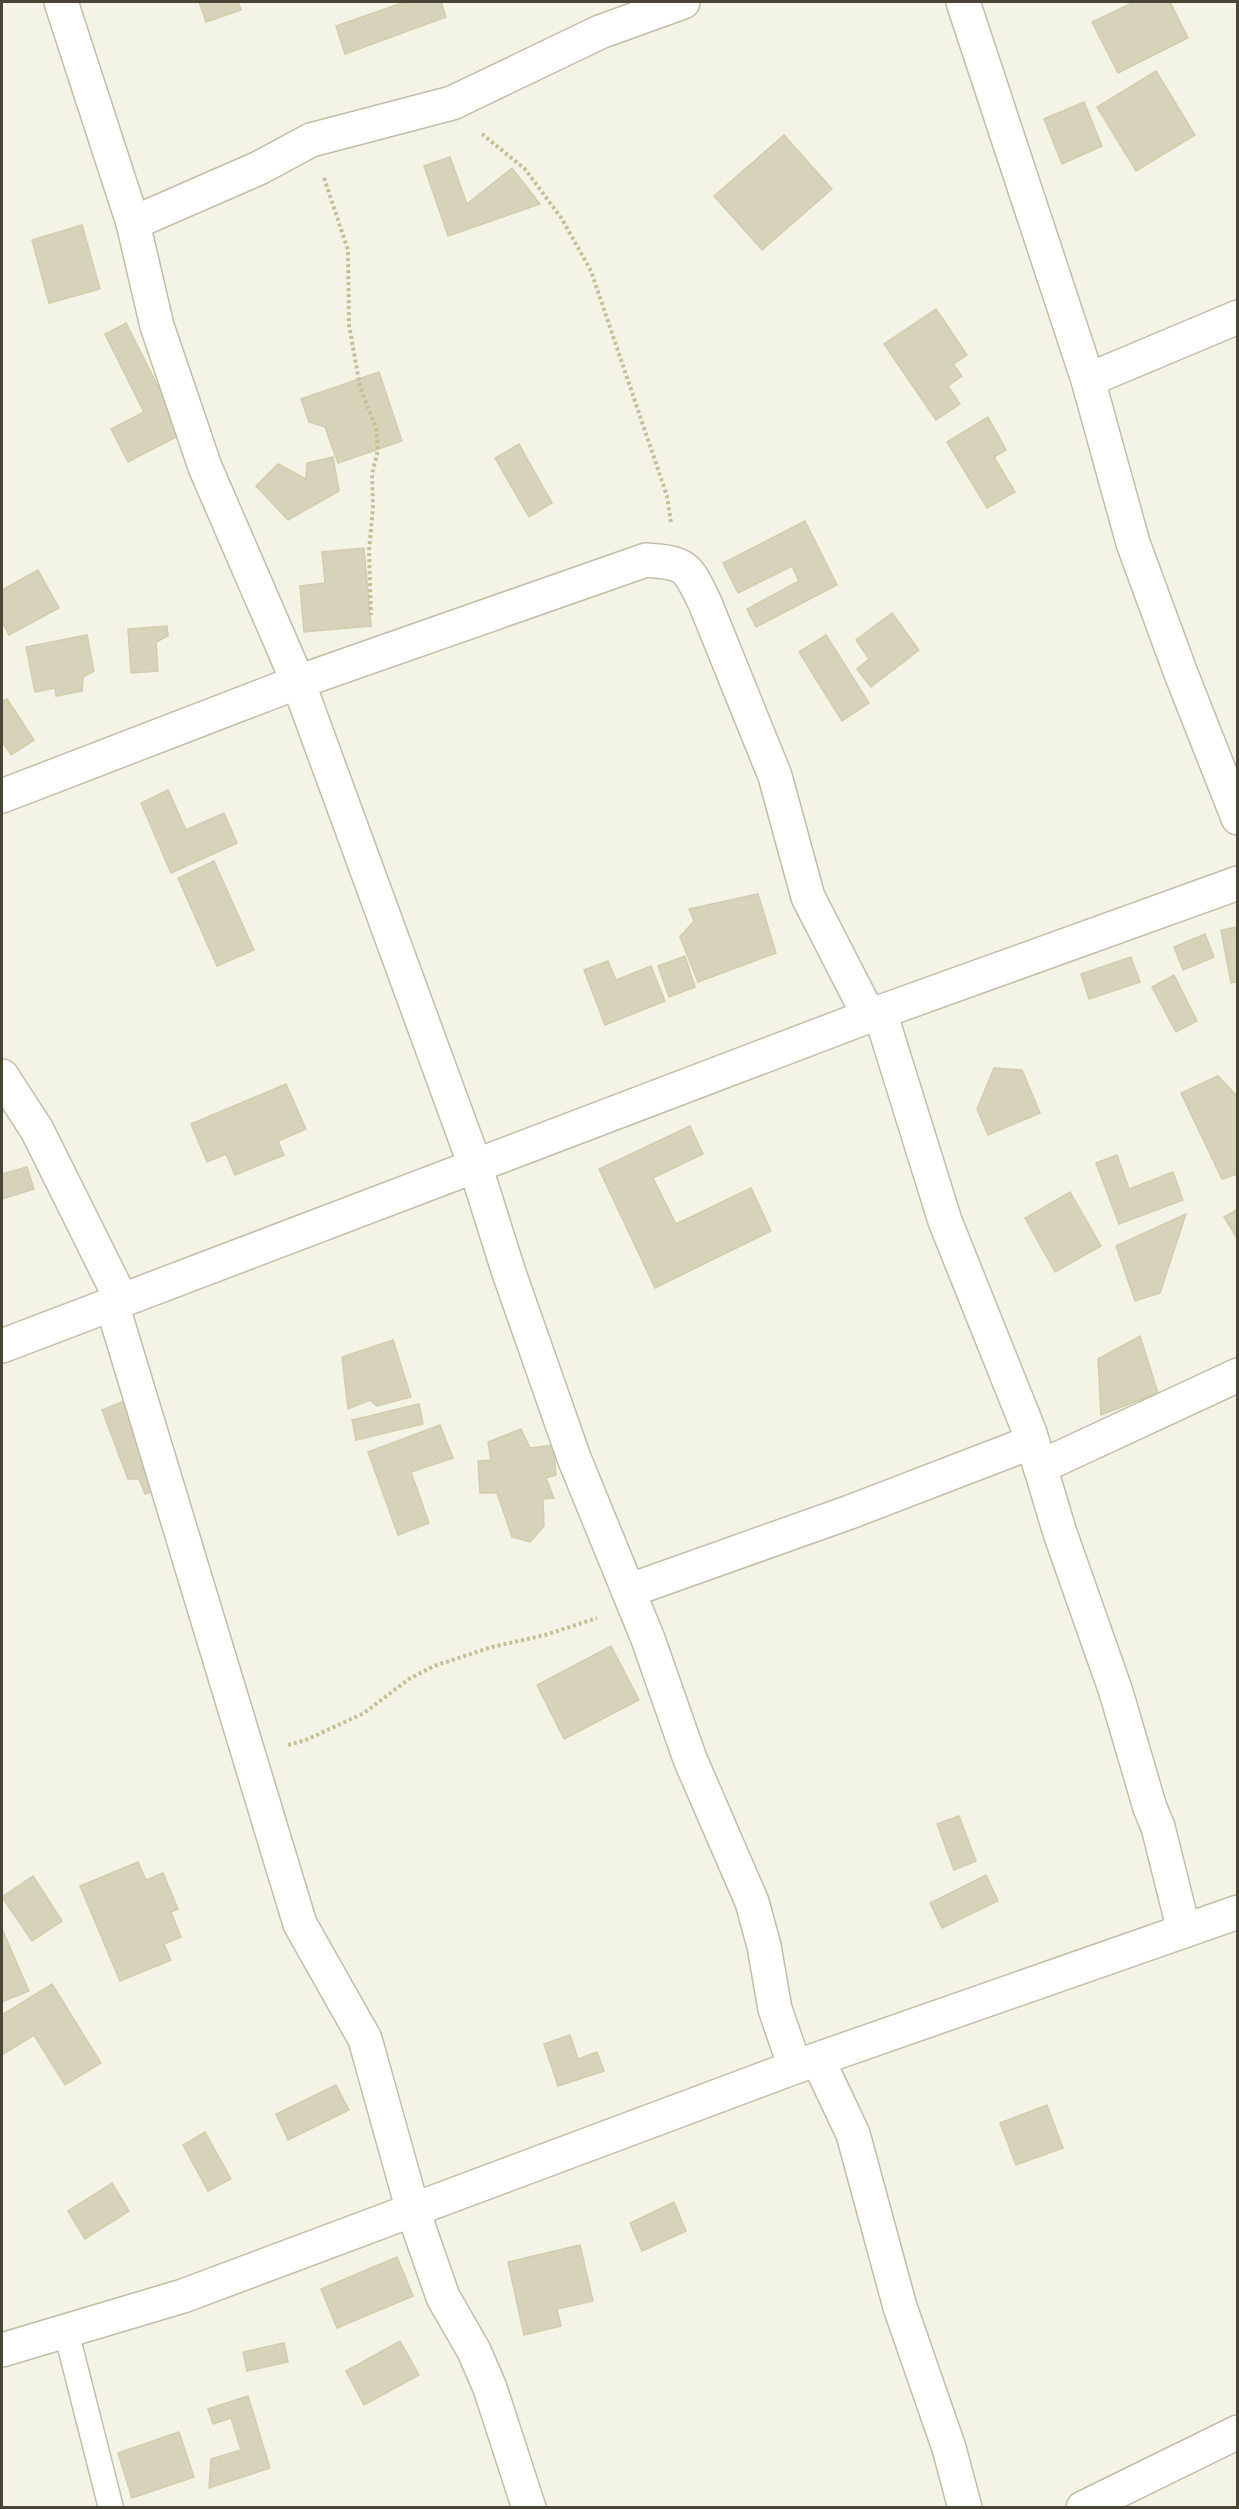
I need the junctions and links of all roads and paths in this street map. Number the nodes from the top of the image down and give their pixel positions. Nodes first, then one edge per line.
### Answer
1 (61, 2) edge
2 (683, 2) edge
3 (963, 2) edge
4 (452, 103) junction
5 (311, 140) junction
6 (133, 223) junction
7 (1238, 316) edge
8 (1088, 380) junction
9 (677, 562) junction
10 (377, 654) junction
11 (298, 682) junction
12 (2, 796) edge
13 (1238, 818) edge
14 (1238, 883) edge
15 (874, 1014) junction
16 (2, 1076) edge
17 (475, 1165) junction
18 (117, 1302) junction
19 (2, 1346) edge
20 (1238, 1375) edge
21 (1036, 1455) junction
22 (631, 1598) junction
23 (250, 1757) junction
24 (1238, 1912) edge
25 (1184, 1931) junction
26 (807, 2063) junction
27 (413, 2211) junction
28 (66, 2331) junction
29 (2, 2350) edge
30 (1238, 2432) edge
31 (111, 2508) edge
32 (529, 2508) edge
33 (965, 2508) edge
34 (1083, 2508) edge

1 - 6 street
2 - 4 street
3 - 8 street
4 - 5 street
4 - 9 path
5 - 6 street
5 - 10 path
6 - 11 street
7 - 8 street
8 - 13 street
9 - 10 street
9 - 15 street
10 - 11 street
11 - 12 street
11 - 17 street
14 - 15 street
15 - 17 street
15 - 21 street
16 - 18 street
17 - 18 street
17 - 22 street
18 - 19 street
18 - 23 street
20 - 21 street
21 - 22 street
21 - 25 street
22 - 23 path
22 - 26 street
23 - 27 street
24 - 25 street
25 - 26 street
26 - 27 street
26 - 33 street
27 - 28 street
27 - 32 street
28 - 29 street
28 - 31 lane
30 - 34 street

